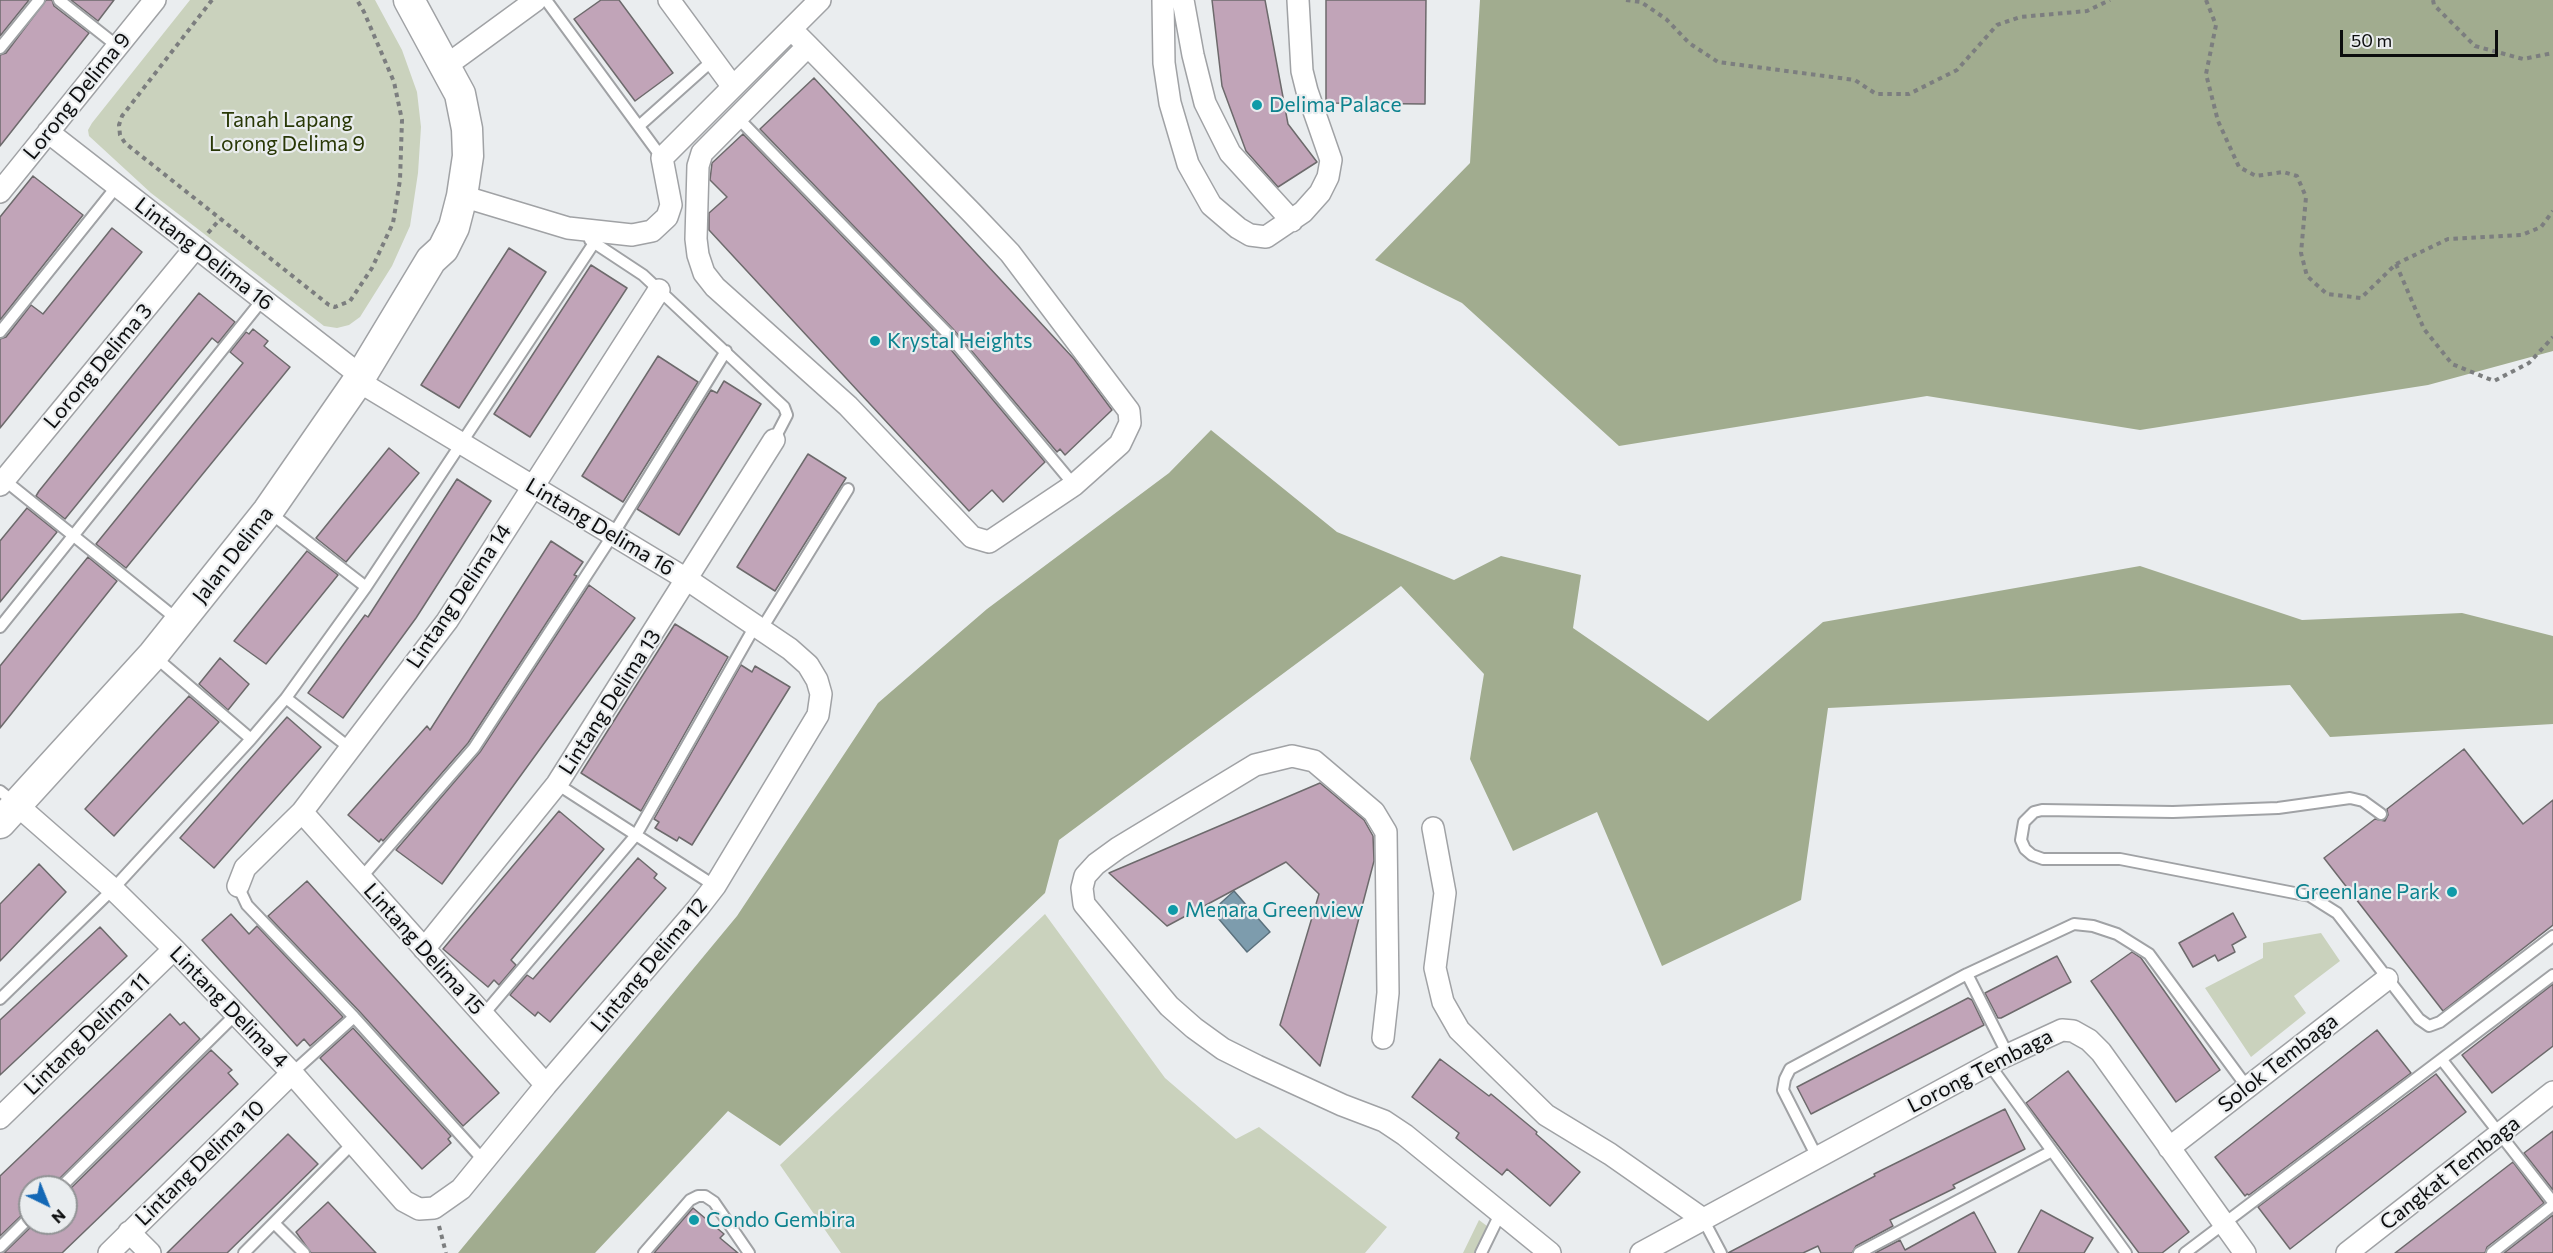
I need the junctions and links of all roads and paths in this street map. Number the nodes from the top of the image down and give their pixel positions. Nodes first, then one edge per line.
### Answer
1 (39, 0) edge
2 (59, 0) edge
3 (155, 0) edge
4 (213, 0) edge
5 (357, 0) edge
6 (409, 0) edge
7 (536, 0) edge
8 (546, 0) edge
9 (669, 0) edge
10 (820, 0) edge
11 (1162, 0) edge
12 (1183, 0) edge
13 (1298, 0) edge
14 (1626, 0) edge
15 (2110, 0) edge
16 (2206, 0) edge
17 (2433, 0) edge
18 (791, 29) junction
19 (116, 45) junction
20 (808, 46) junction
21 (0, 48) edge
22 (2553, 54) edge
23 (713, 60) junction
24 (443, 68) junction
25 (733, 87) junction
26 (737, 117) junction
27 (639, 126) junction
28 (48, 132) junction
29 (662, 158) junction
30 (117, 186) junction
31 (0, 192) edge
32 (462, 196) junction
33 (2553, 212) edge
34 (1292, 221) junction
35 (568, 228) junction
36 (594, 243) junction
37 (196, 248) junction
38 (430, 260) junction
39 (2396, 264) junction
40 (659, 290) junction
41 (263, 299) junction
42 (0, 332) edge
43 (2553, 337) edge
44 (726, 351) junction
45 (359, 379) junction
46 (774, 440) joint
47 (462, 443) junction
48 (1, 481) edge
49 (1074, 485) junction
50 (532, 486) junction
51 (848, 489) dead end
52 (268, 511) junction
53 (73, 536) junction
54 (612, 536) junction
55 (688, 580) junction
56 (366, 587) junction
57 (181, 622) junction
58 (0, 627) edge
59 (758, 628) junction
60 (153, 655) junction
61 (821, 694) joint
62 (286, 698) junction
63 (251, 740) junction
64 (351, 749) junction
65 (558, 784) junction
66 (6, 806) edge
67 (302, 813) junction
68 (2381, 814) dead end
69 (1433, 828) dead end
70 (636, 835) junction
71 (361, 878) junction
72 (238, 886) joint
73 (715, 886) junction
74 (113, 889) junction
75 (2553, 936) edge
76 (424, 949) junction
77 (174, 950) junction
78 (1967, 974) junction
79 (2553, 975) edge
80 (2387, 979) junction
81 (0, 999) edge
82 (236, 1014) junction
83 (483, 1015) junction
84 (354, 1017) junction
85 (1383, 1038) dead end
86 (2008, 1054) junction
87 (2442, 1060) junction
88 (1989, 1064) junction
89 (292, 1073) junction
90 (546, 1085) junction
91 (2247, 1087) junction
92 (2553, 1092) edge
93 (0, 1118) edge
94 (2500, 1134) junction
95 (352, 1144) junction
96 (2169, 1148) junction
97 (2052, 1151) junction
98 (1818, 1157) junction
99 (484, 1161) junction
100 (73, 1175) edge
101 (2553, 1204) edge
102 (434, 1208) junction
103 (1501, 1212) junction
104 (1703, 1219) junction
105 (274, 1223) junction
106 (2223, 1224) junction
107 (18, 1229) edge
108 (129, 1232) junction
109 (0, 1247) edge
110 (109, 1253) edge
111 (150, 1253) edge
112 (244, 1253) edge
113 (304, 1253) edge
114 (446, 1253) edge
115 (644, 1253) edge
116 (749, 1253) edge
117 (1482, 1253) edge
118 (1550, 1253) edge
119 (1641, 1253) edge
120 (1721, 1253) edge
121 (1859, 1253) edge
122 (2126, 1253) edge
123 (2185, 1253) edge
124 (2245, 1253) edge
125 (2347, 1253) edge
126 (2492, 1253) edge

1 - 21 lane
2 - 19 lane
3 - 19 street, Lorong Delima 9
4 - 5 path
6 - 24 street, Jalan Delima
7 - 24 street
8 - 27 lane
9 - 23 street
10 - 18 street
11 - 34 street
12 - 34 street
13 - 34 street
14 - 15 path
16 - 39 path
17 - 22 path
18 - 20 street
18 - 25 street
19 - 28 street, Lorong Delima 9
20 - 26 street
20 - 49 street
23 - 25 street
23 - 27 lane
24 - 32 street, Jalan Delima
24 - 38 street, Jalan Delima
25 - 29 street
26 - 49 lane
26 - 49 street
27 - 29 lane
28 - 30 street, Lintang Delima 16
28 - 31 street, Lorong Delima 9
29 - 35 street
30 - 37 street, Lintang Delima 16
30 - 42 lane
32 - 35 street
32 - 38 street, Jalan Delima
33 - 39 path
35 - 36 lane
36 - 40 lane
36 - 47 lane
37 - 41 street, Lintang Delima 16
37 - 48 street, Lorong Delima 3
38 - 45 street, Jalan Delima
39 - 43 path
40 - 44 lane
40 - 50 street, Lintang Delima 14
41 - 45 street, Lintang Delima 16
41 - 53 lane
44 - 46 lane
44 - 54 lane
45 - 47 street, Lintang Delima 16
45 - 52 street, Jalan Delima
46 - 55 street, Lintang Delima 13
47 - 50 street, Lintang Delima 16
47 - 56 lane
48 - 53 lane
50 - 54 street, Lintang Delima 16
50 - 64 street, Lintang Delima 14
51 - 59 lane
52 - 56 lane
52 - 57 street, Jalan Delima
53 - 57 lane
53 - 58 lane
54 - 55 street, Lintang Delima 16
54 - 71 lane
55 - 59 street, Lintang Delima 16
55 - 65 street, Lintang Delima 13
56 - 62 lane
57 - 60 street, Jalan Delima
59 - 61 street, Lintang Delima 16
59 - 70 lane
60 - 63 lane
60 - 66 street, Jalan Delima
61 - 73 street, Lintang Delima 12
62 - 63 lane
62 - 64 lane
63 - 74 lane
64 - 67 street, Lintang Delima 14
65 - 70 lane
65 - 76 street, Lintang Delima 13
66 - 74 street, Lintang Delima 4
67 - 71 street, Lintang Delima 15
67 - 72 street, Lintang Delima 14
68 - 80 lane
69 - 104 street
70 - 73 lane
70 - 83 lane
71 - 76 street, Lintang Delima 15
72 - 84 lane
73 - 90 street, Lintang Delima 12
74 - 77 street, Lintang Delima 4
74 - 81 lane
75 - 80 lane
76 - 83 street, Lintang Delima 15
77 - 82 street, Lintang Delima 4
77 - 93 street, Lintang Delima 11
78 - 86 lane
78 - 91 lane
78 - 98 lane
79 - 87 lane
80 - 91 street, Solok Tembaga
82 - 89 street, Lintang Delima 4
82 - 100 lane
83 - 90 street, Lintang Delima 15
84 - 89 lane
84 - 99 lane
85 - 103 street
86 - 88 street, Lorong Tembaga
86 - 96 street, Lorong Tembaga
87 - 94 lane
87 - 106 lane
88 - 97 lane
88 - 98 street, Lorong Tembaga
89 - 95 street, Lintang Delima 4
89 - 108 street, Lintang Delima 10
90 - 99 street, Lintang Delima 12
91 - 96 street, Solok Tembaga
92 - 94 street, Cangkat Tembaga
94 - 101 lane
94 - 125 street, Cangkat Tembaga
95 - 102 street, Lintang Delima 4
95 - 105 lane
96 - 106 street, Lorong Tembaga
97 - 121 lane
97 - 122 lane
98 - 104 street, Lorong Tembaga
99 - 102 street, Lintang Delima 12
101 - 126 lane
102 - 114 path
103 - 117 lane
103 - 118 street
104 - 119 street, Lorong Tembaga
104 - 120 lane
105 - 112 lane
105 - 113 lane
106 - 123 lane
106 - 124 street, Lorong Tembaga
107 - 109 lane
108 - 110 street, Lintang Delima 10
108 - 111 street
115 - 116 lane

